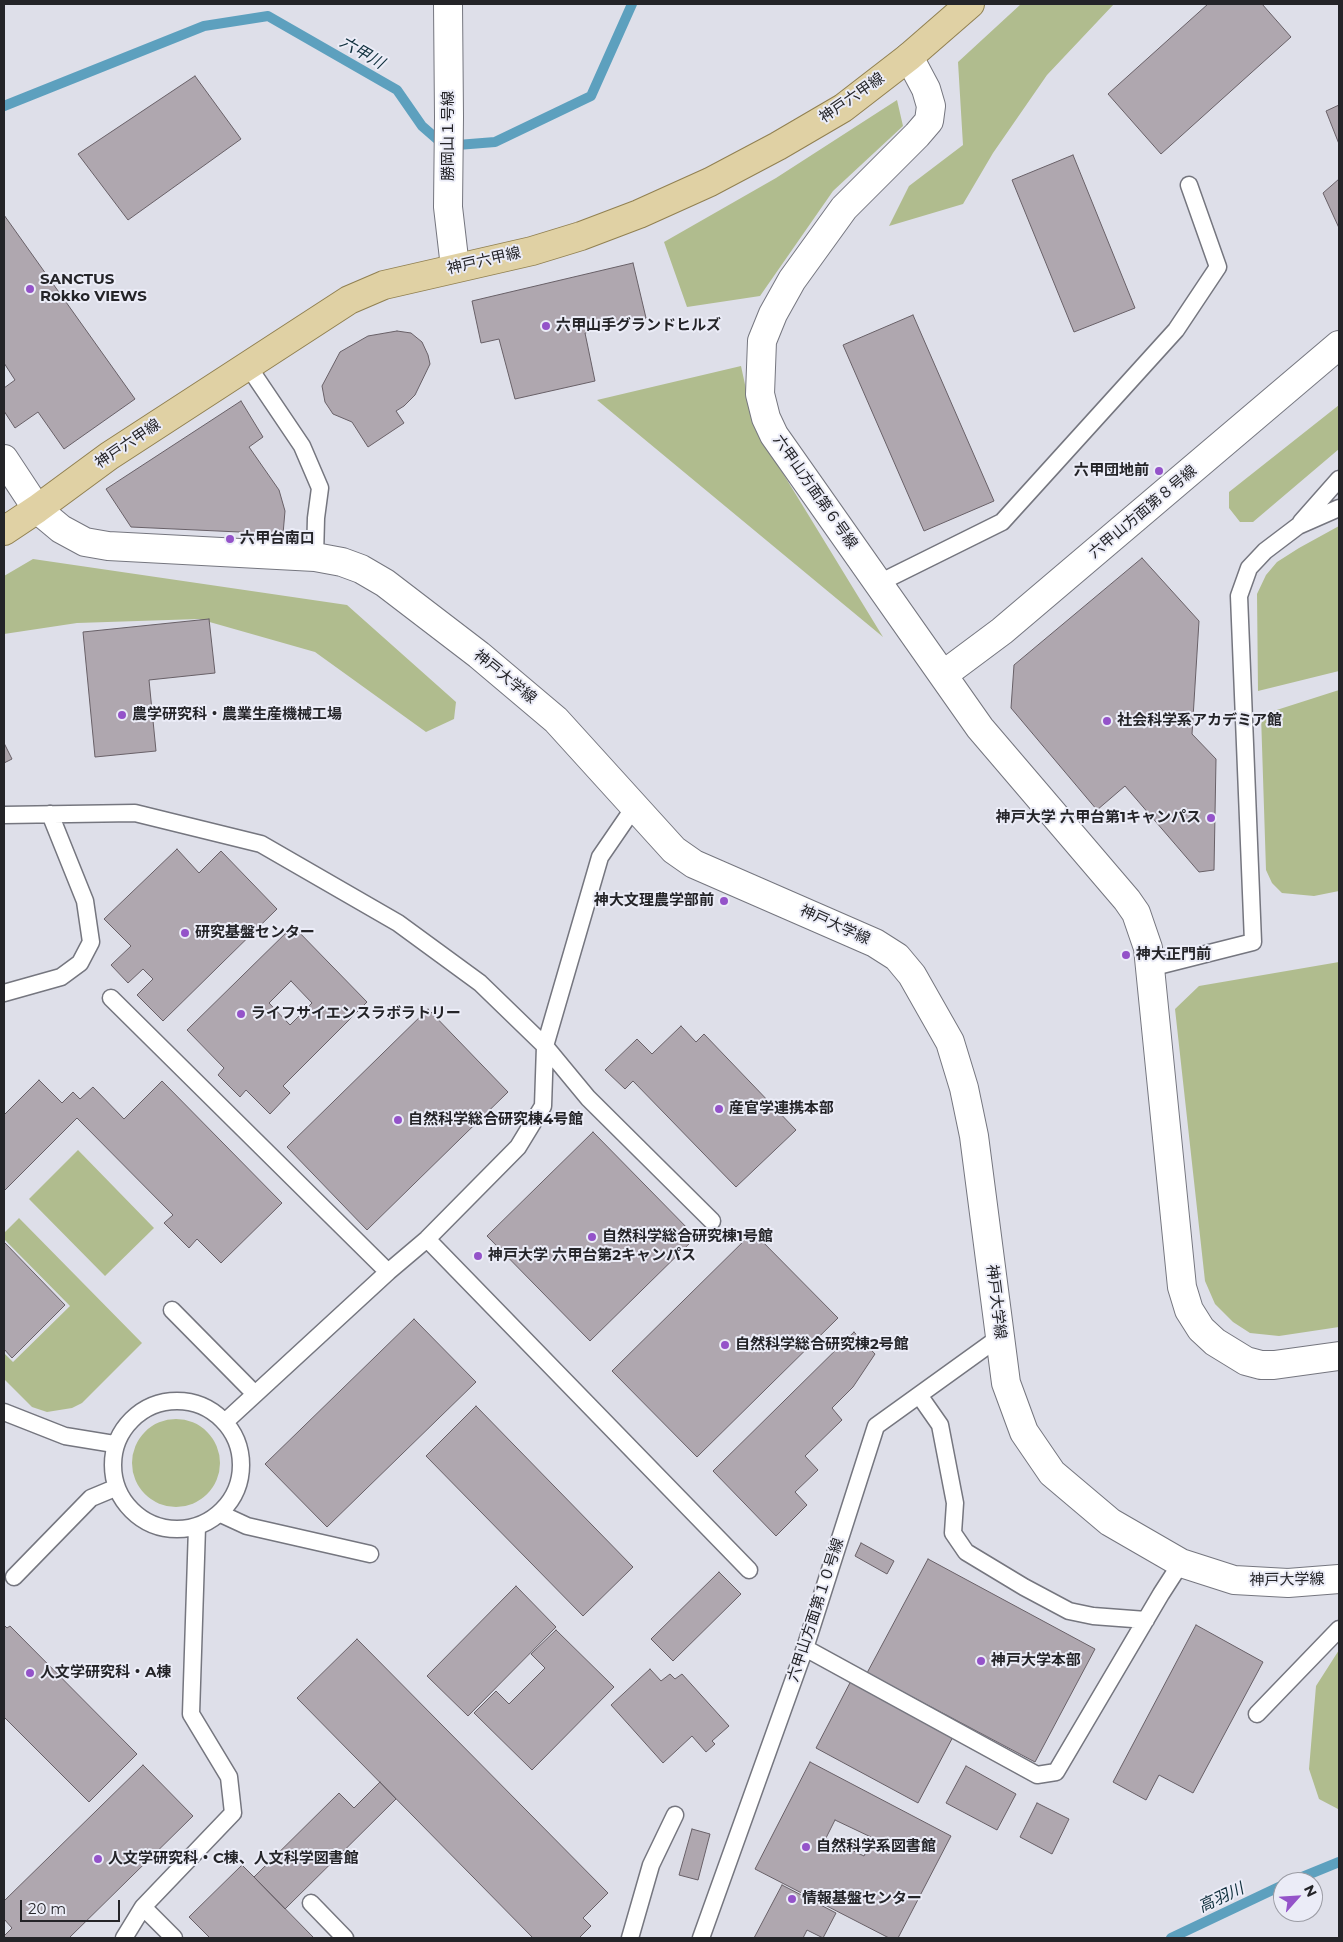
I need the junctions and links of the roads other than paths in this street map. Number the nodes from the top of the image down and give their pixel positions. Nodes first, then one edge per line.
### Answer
1 (448, 4) edge
2 (970, 4) edge
3 (909, 57) junction
4 (1189, 185) dead end
5 (455, 267) junction
6 (1339, 345) edge
7 (248, 366) junction
8 (4, 458) edge
9 (1339, 479) edge
10 (1339, 508) edge
11 (38, 509) junction
12 (1298, 526) junction
13 (4, 531) edge
14 (316, 557) junction
15 (879, 583) junction
16 (943, 676) junction
17 (635, 806) junction
18 (50, 814) junction
19 (4, 815) edge
20 (1150, 968) junction
21 (4, 993) edge
22 (111, 998) dead end
23 (545, 1046) junction
24 (712, 1221) dead end
25 (428, 1239) junction
26 (388, 1272) junction
27 (172, 1310) dead end
28 (1001, 1336) junction
29 (1339, 1356) edge
30 (255, 1394) junction
31 (919, 1395) junction
32 (4, 1412) edge
33 (226, 1421) junction
34 (114, 1444) junction
35 (115, 1488) junction
36 (221, 1514) junction
37 (197, 1527) junction
38 (370, 1554) dead end
39 (1181, 1563) junction
40 (749, 1570) dead end
41 (14, 1577) dead end
42 (1339, 1579) edge
43 (1146, 1620) junction
44 (1339, 1629) edge
45 (805, 1648) junction
46 (1257, 1714) dead end
47 (676, 1815) dead end
48 (311, 1903) dead end
49 (143, 1907) junction
50 (124, 1938) edge
51 (174, 1938) edge
52 (345, 1938) edge
53 (630, 1938) edge
54 (701, 1938) edge

1 - 5 street, 勝岡山１号線
2 - 3 main road, 神戸六甲線
3 - 5 main road, 神戸六甲線
3 - 15 street, 六甲山方面第６号線
4 - 15 lane
5 - 7 main road, 神戸六甲線
6 - 16 street, 六甲山方面第８号線
7 - 11 main road, 神戸六甲線
7 - 14 lane
8 - 11 street, 神戸大学線
9 - 12 lane
10 - 12 lane
11 - 13 main road, 神戸六甲線
11 - 14 street, 神戸大学線
12 - 20 lane
14 - 17 street, 神戸大学線
15 - 16 street, 六甲山方面第６号線
16 - 20 street, 六甲山方面第６号線
17 - 23 lane
17 - 28 street, 神戸大学線
18 - 19 lane
18 - 21 lane
18 - 23 lane
20 - 29 street
22 - 26 lane
23 - 24 lane
23 - 25 lane
25 - 26 lane
25 - 40 lane
26 - 30 lane
27 - 30 lane
28 - 31 lane, 六甲山方面第１０号線
28 - 39 street, 神戸大学線
30 - 33 lane
31 - 43 lane
31 - 45 lane, 六甲山方面第１０号線
32 - 34 lane
33 - 34 lane
33 - 36 lane
34 - 35 lane
35 - 37 lane
35 - 41 lane
36 - 37 lane
36 - 38 lane
37 - 49 lane
39 - 42 street, 神戸大学線
39 - 43 lane
43 - 45 lane
44 - 46 lane
45 - 54 lane, 六甲山方面第１０号線
47 - 53 lane
48 - 52 lane
49 - 50 lane
49 - 51 lane

